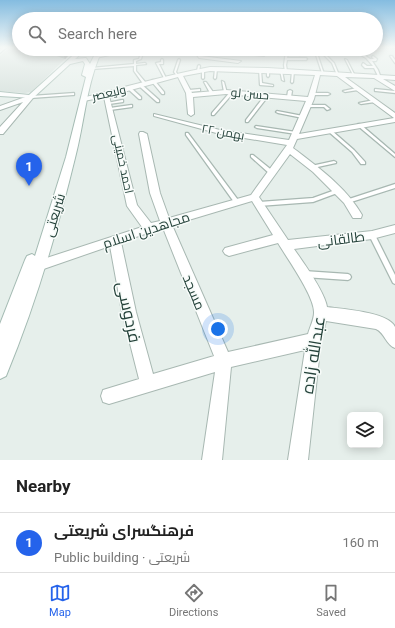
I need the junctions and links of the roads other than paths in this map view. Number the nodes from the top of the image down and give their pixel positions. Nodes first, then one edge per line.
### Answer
1 (61, 68) edge
2 (87, 68) edge
3 (94, 68) edge
4 (135, 68) edge
5 (160, 68) edge
6 (177, 68) edge
7 (211, 68) edge
8 (220, 68) edge
9 (223, 68) edge
10 (239, 68) edge
11 (320, 68) edge
12 (335, 68) edge
13 (351, 68) edge
14 (375, 68) edge
15 (200, 69) junction
16 (233, 70) joint
17 (260, 70) joint
18 (284, 71) junction
19 (293, 71) junction
20 (321, 73) junction
21 (338, 74) junction
22 (178, 75) junction
23 (354, 75) junction
24 (377, 77) junction
25 (165, 78) junction
26 (203, 78) dead end
27 (216, 78) dead end
28 (395, 78) edge
29 (283, 80) dead end
30 (153, 81) junction
31 (223, 82) dead end
32 (292, 82) dead end
33 (205, 83) dead end
34 (143, 84) junction
35 (272, 85) dead end
36 (129, 88) junction
37 (357, 89) junction
38 (199, 90) dead end
39 (376, 90) dead end
40 (395, 90) edge
41 (345, 91) dead end
42 (211, 92) junction
43 (229, 92) junction
44 (163, 93) dead end
45 (189, 93) junction
46 (0, 94) edge
47 (73, 94) dead end
48 (328, 94) dead end
49 (106, 95) junction
50 (267, 95) junction
51 (31, 97) junction
52 (312, 97) junction
53 (140, 98) dead end
54 (84, 99) junction
55 (122, 101) dead end
56 (158, 101) dead end
57 (374, 101) junction
58 (361, 103) dead end
59 (110, 106) junction
60 (131, 106) dead end
61 (307, 106) junction
62 (0, 108) edge
63 (328, 109) dead end
64 (278, 112) dead end
65 (191, 114) dead end
66 (213, 114) dead end
67 (156, 115) dead end
68 (303, 117) junction
69 (395, 119) edge
70 (247, 121) dead end
71 (359, 125) junction
72 (256, 127) dead end
73 (330, 131) junction
74 (0, 132) edge
75 (143, 134) dead end
76 (187, 134) dead end
77 (293, 141) junction
78 (252, 156) dead end
79 (395, 156) edge
80 (334, 162) dead end
81 (363, 163) dead end
82 (313, 167) junction
83 (272, 173) junction
84 (395, 186) edge
85 (338, 191) junction
86 (257, 200) junction
87 (236, 201) junction
88 (348, 201) junction
89 (357, 215) dead end
90 (165, 223) junction
91 (149, 228) junction
92 (395, 229) edge
93 (372, 235) junction
94 (115, 239) junction
95 (283, 242) junction
96 (229, 251) dead end
97 (34, 267) junction
98 (304, 274) junction
99 (348, 277) dead end
100 (395, 281) edge
101 (321, 313) junction
102 (314, 340) junction
103 (395, 341) edge
104 (0, 343) edge
105 (224, 361) junction
106 (0, 370) edge
107 (148, 383) junction
108 (109, 396) dead end
109 (212, 460) edge
110 (298, 460) edge

1 - 51 street
2 - 97 street, شریعتی
3 - 54 street, شریعتی
4 - 34 lane
5 - 25 lane
6 - 22 lane
7 - 15 street, ولیعصر
8 - 27 lane
9 - 16 street, ولیعصر
10 - 16 street, ولیعصر
11 - 20 lane
12 - 21 lane
13 - 23 lane
14 - 24 lane
15 - 22 street, ولیعصر
15 - 26 lane
17 - 18 street, ولیعصر
17 - 35 lane
18 - 19 street, ولیعصر
18 - 29 lane
19 - 20 street, ولیعصر
19 - 32 lane
20 - 21 street, ولیعصر
20 - 52 street
21 - 23 street, ولیعصر
21 - 37 street
22 - 25 street, ولیعصر
22 - 45 street
23 - 24 street, ولیعصر
24 - 28 street, ولیعصر
24 - 40 street
25 - 30 street, ولیعصر
30 - 34 street, ولیعصر
30 - 44 lane
31 - 43 lane
33 - 42 lane
34 - 36 street, ولیعصر
34 - 56 lane
36 - 49 street, ولیعصر
36 - 53 lane
37 - 41 lane
37 - 57 street
38 - 45 lane
39 - 40 lane
42 - 43 street, حسن لو
42 - 45 street, حسن لو
43 - 50 street, حسن لو
43 - 66 lane
45 - 65 street
46 - 51 street
47 - 51 lane
48 - 52 lane
49 - 54 street, ولیعصر
49 - 59 street, احمد خمینی
50 - 52 street, حسن لو
50 - 70 lane
51 - 62 street
51 - 74 street
52 - 61 street
54 - 97 street, شریعتی
55 - 59 lane
57 - 58 lane
57 - 69 street
59 - 60 lane
59 - 91 street, احمد خمینی
61 - 63 lane
61 - 68 street
64 - 68 lane
67 - 77 street, ۲۲ بهمن
68 - 77 street
69 - 71 street
71 - 73 street
71 - 79 lane
72 - 77 lane
73 - 77 street
73 - 81 lane
75 - 90 street, مسجد
76 - 87 lane
77 - 82 street
77 - 83 street
78 - 83 lane
80 - 82 lane
82 - 85 street
83 - 86 street
84 - 88 lane
85 - 86 lane
85 - 88 street
86 - 87 street, مجاهدین اسلام
86 - 95 street, عبدالله زاده
87 - 90 street, مجاهدین اسلام
88 - 89 street
90 - 91 street, مجاهدین اسلام
90 - 105 street, مسجد
91 - 94 street, مجاهدین اسلام
92 - 93 street, طالقانی
93 - 95 street, طالقانی
93 - 100 lane
94 - 97 street, مجاهدین اسلام
94 - 107 street, فردوسی
95 - 96 street, طالقانی
95 - 98 street, عبدالله زاده
97 - 104 street, شریعتی
97 - 106 street, شریعتی
98 - 99 lane
98 - 101 street, عبدالله زاده
101 - 102 street, عبدالله زاده
101 - 103 street
102 - 105 street
102 - 110 street, عبدالله زاده
105 - 107 street
105 - 109 street
107 - 108 street

